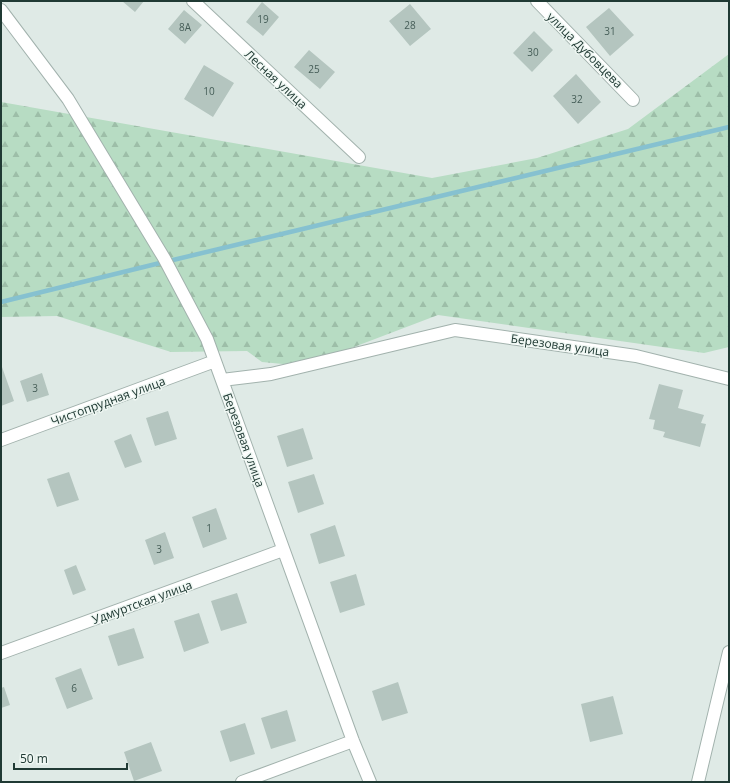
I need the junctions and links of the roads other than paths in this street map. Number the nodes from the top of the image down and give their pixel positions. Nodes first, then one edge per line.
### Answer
1 (193, 1) edge
2 (536, 1) edge
3 (1, 10) edge
4 (633, 100) dead end
5 (358, 157) dead end
6 (215, 361) junction
7 (729, 379) edge
8 (222, 380) junction
9 (1, 440) edge
10 (283, 550) junction
11 (729, 652) edge
12 (1, 653) edge
13 (353, 741) junction
14 (242, 782) edge
15 (370, 782) edge
16 (698, 782) edge

1 - 5 street, Лесная улица
2 - 4 street, улица Дубовцева
3 - 6 street
6 - 8 street
6 - 9 street, Чистопрудная улица
7 - 8 street, Березовая улица
8 - 10 street, Березовая улица
10 - 12 street, Удмуртская улица
10 - 13 street, Березовая улица
11 - 16 street
13 - 14 street
13 - 15 street, Березовая улица

